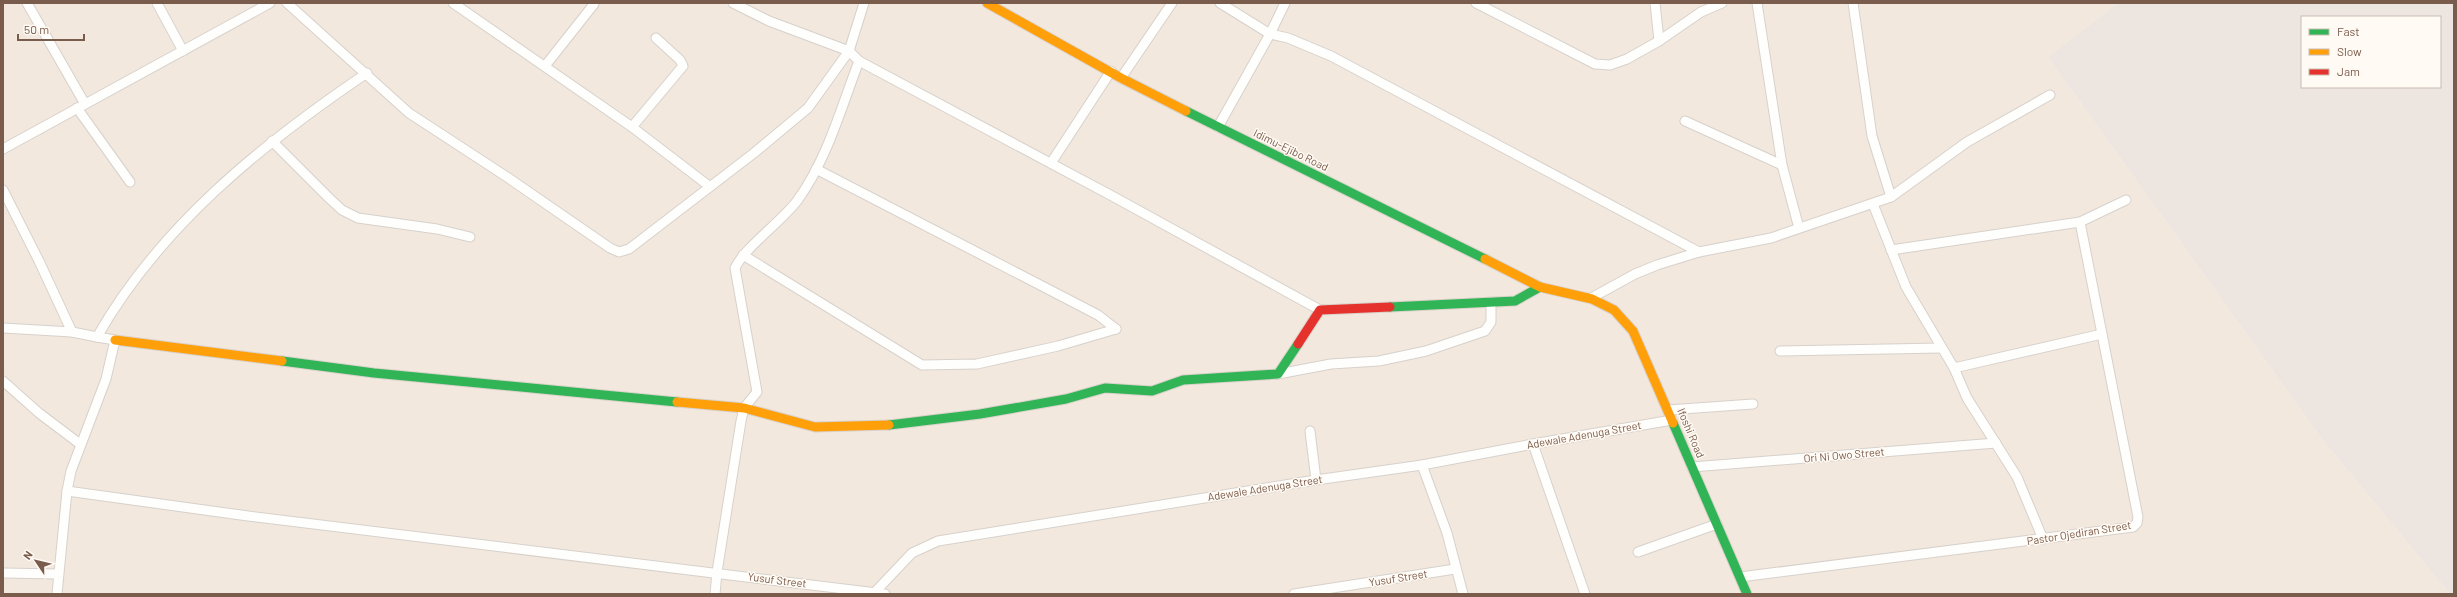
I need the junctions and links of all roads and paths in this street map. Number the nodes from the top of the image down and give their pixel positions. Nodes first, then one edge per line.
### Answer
1 (27, 3) edge
2 (157, 3) edge
3 (270, 3) edge
4 (287, 3) edge
5 (453, 3) edge
6 (733, 3) edge
7 (864, 3) edge
8 (987, 3) edge
9 (1172, 3) edge
10 (1220, 3) edge
11 (1285, 3) edge
12 (1476, 3) edge
13 (1655, 3) edge
14 (1722, 3) edge
15 (1757, 3) edge
16 (1853, 3) edge
17 (594, 4) dead end
18 (1270, 34) junction
19 (656, 38) dead end
20 (1659, 41) junction
21 (183, 51) junction
22 (849, 51) junction
23 (859, 61) junction
24 (545, 66) junction
25 (1111, 72) junction
26 (367, 73) junction
27 (1121, 78) junction
28 (2050, 96) dead end
29 (81, 106) junction
30 (1685, 121) dead end
31 (632, 127) junction
32 (1218, 127) junction
33 (272, 141) junction
34 (3, 149) edge
35 (1051, 163) junction
36 (1782, 165) junction
37 (816, 169) junction
38 (130, 182) dead end
39 (709, 186) junction
40 (3, 190) edge
41 (1891, 197) junction
42 (2126, 200) dead end
43 (1873, 204) junction
44 (2080, 222) junction
45 (1799, 228) junction
46 (470, 237) dead end
47 (1891, 250) junction
48 (1700, 252) junction
49 (743, 255) junction
50 (1540, 287) junction
51 (1593, 298) junction
52 (1491, 302) junction
53 (1320, 310) junction
54 (3, 328) edge
55 (72, 332) junction
56 (2102, 334) junction
57 (97, 337) junction
58 (115, 340) junction
59 (1941, 348) junction
60 (1780, 351) dead end
61 (1954, 368) junction
62 (1278, 374) junction
63 (3, 380) edge
64 (1753, 404) dead end
65 (744, 408) junction
66 (1668, 410) junction
67 (1672, 420) junction
68 (1310, 431) dead end
69 (1996, 443) junction
70 (80, 444) junction
71 (1533, 444) junction
72 (1422, 465) junction
73 (1692, 467) junction
74 (1316, 480) junction
75 (67, 491) junction
76 (1717, 524) junction
77 (2043, 539) junction
78 (1638, 552) dead end
79 (1455, 569) junction
80 (716, 572) junction
81 (3, 573) edge
82 (58, 574) junction
83 (1740, 578) junction
84 (880, 593) edge
85 (57, 594) edge
86 (715, 594) edge
87 (1294, 594) edge
88 (1463, 594) edge
89 (1585, 594) edge
90 (1747, 594) edge

1 - 29 street
2 - 21 street
3 - 21 street
4 - 26 street
5 - 24 street
6 - 22 street
7 - 22 street
8 - 25 street, Idimu-Ejibo Road
9 - 27 street
10 - 18 street
11 - 18 street
12 - 20 street
13 - 20 street
14 - 20 street
15 - 36 street
16 - 41 street
17 - 24 street
18 - 32 street
18 - 48 street
19 - 31 street
21 - 29 street
22 - 23 street
22 - 39 street
23 - 35 street
23 - 37 street
24 - 31 street
25 - 27 street, Idimu-Ejibo Road
25 - 35 street
26 - 33 street
26 - 39 street
27 - 32 street, Idimu-Ejibo Road
28 - 41 street
29 - 34 street
29 - 38 street
30 - 36 street
31 - 39 street
32 - 50 street, Idimu-Ejibo Road
33 - 46 street
33 - 57 street
35 - 53 street
36 - 45 street
37 - 49 street
37 - 49 street
40 - 55 street
41 - 43 street
42 - 44 street
43 - 45 street
43 - 47 street
44 - 47 street
44 - 56 street, Pastor Ojediran Street
45 - 48 street
47 - 59 street
48 - 51 street
49 - 65 street
50 - 51 street, Idimu-Ejibo Road
50 - 52 street
51 - 66 street, Ifoshi Road
52 - 53 street
52 - 62 street
53 - 62 street
54 - 55 street
55 - 57 street
56 - 61 street
56 - 77 street, Pastor Ojediran Street
57 - 58 street
58 - 65 street
58 - 70 street
59 - 60 street
59 - 61 street
61 - 69 street
62 - 65 street
63 - 70 street
64 - 66 street
65 - 80 street
66 - 67 street, Ifoshi Road
67 - 71 street, Adewale Adenuga Street
67 - 73 street, Ifoshi Road
68 - 74 street
69 - 73 street, Ori Ni Owo Street
69 - 77 street
70 - 75 street
71 - 72 street, Adewale Adenuga Street
71 - 89 street
72 - 74 street, Adewale Adenuga Street
72 - 79 street
73 - 76 street, Ifoshi Road
74 - 84 street, Adewale Adenuga Street
75 - 80 street, Yusuf Street
75 - 82 street
76 - 78 street
76 - 83 street, Ifoshi Road
77 - 83 street, Pastor Ojediran Street
79 - 87 street, Yusuf Street
79 - 88 street
80 - 84 street, Yusuf Street
80 - 86 street
81 - 82 street
82 - 85 street
83 - 90 street, Ifoshi Road

